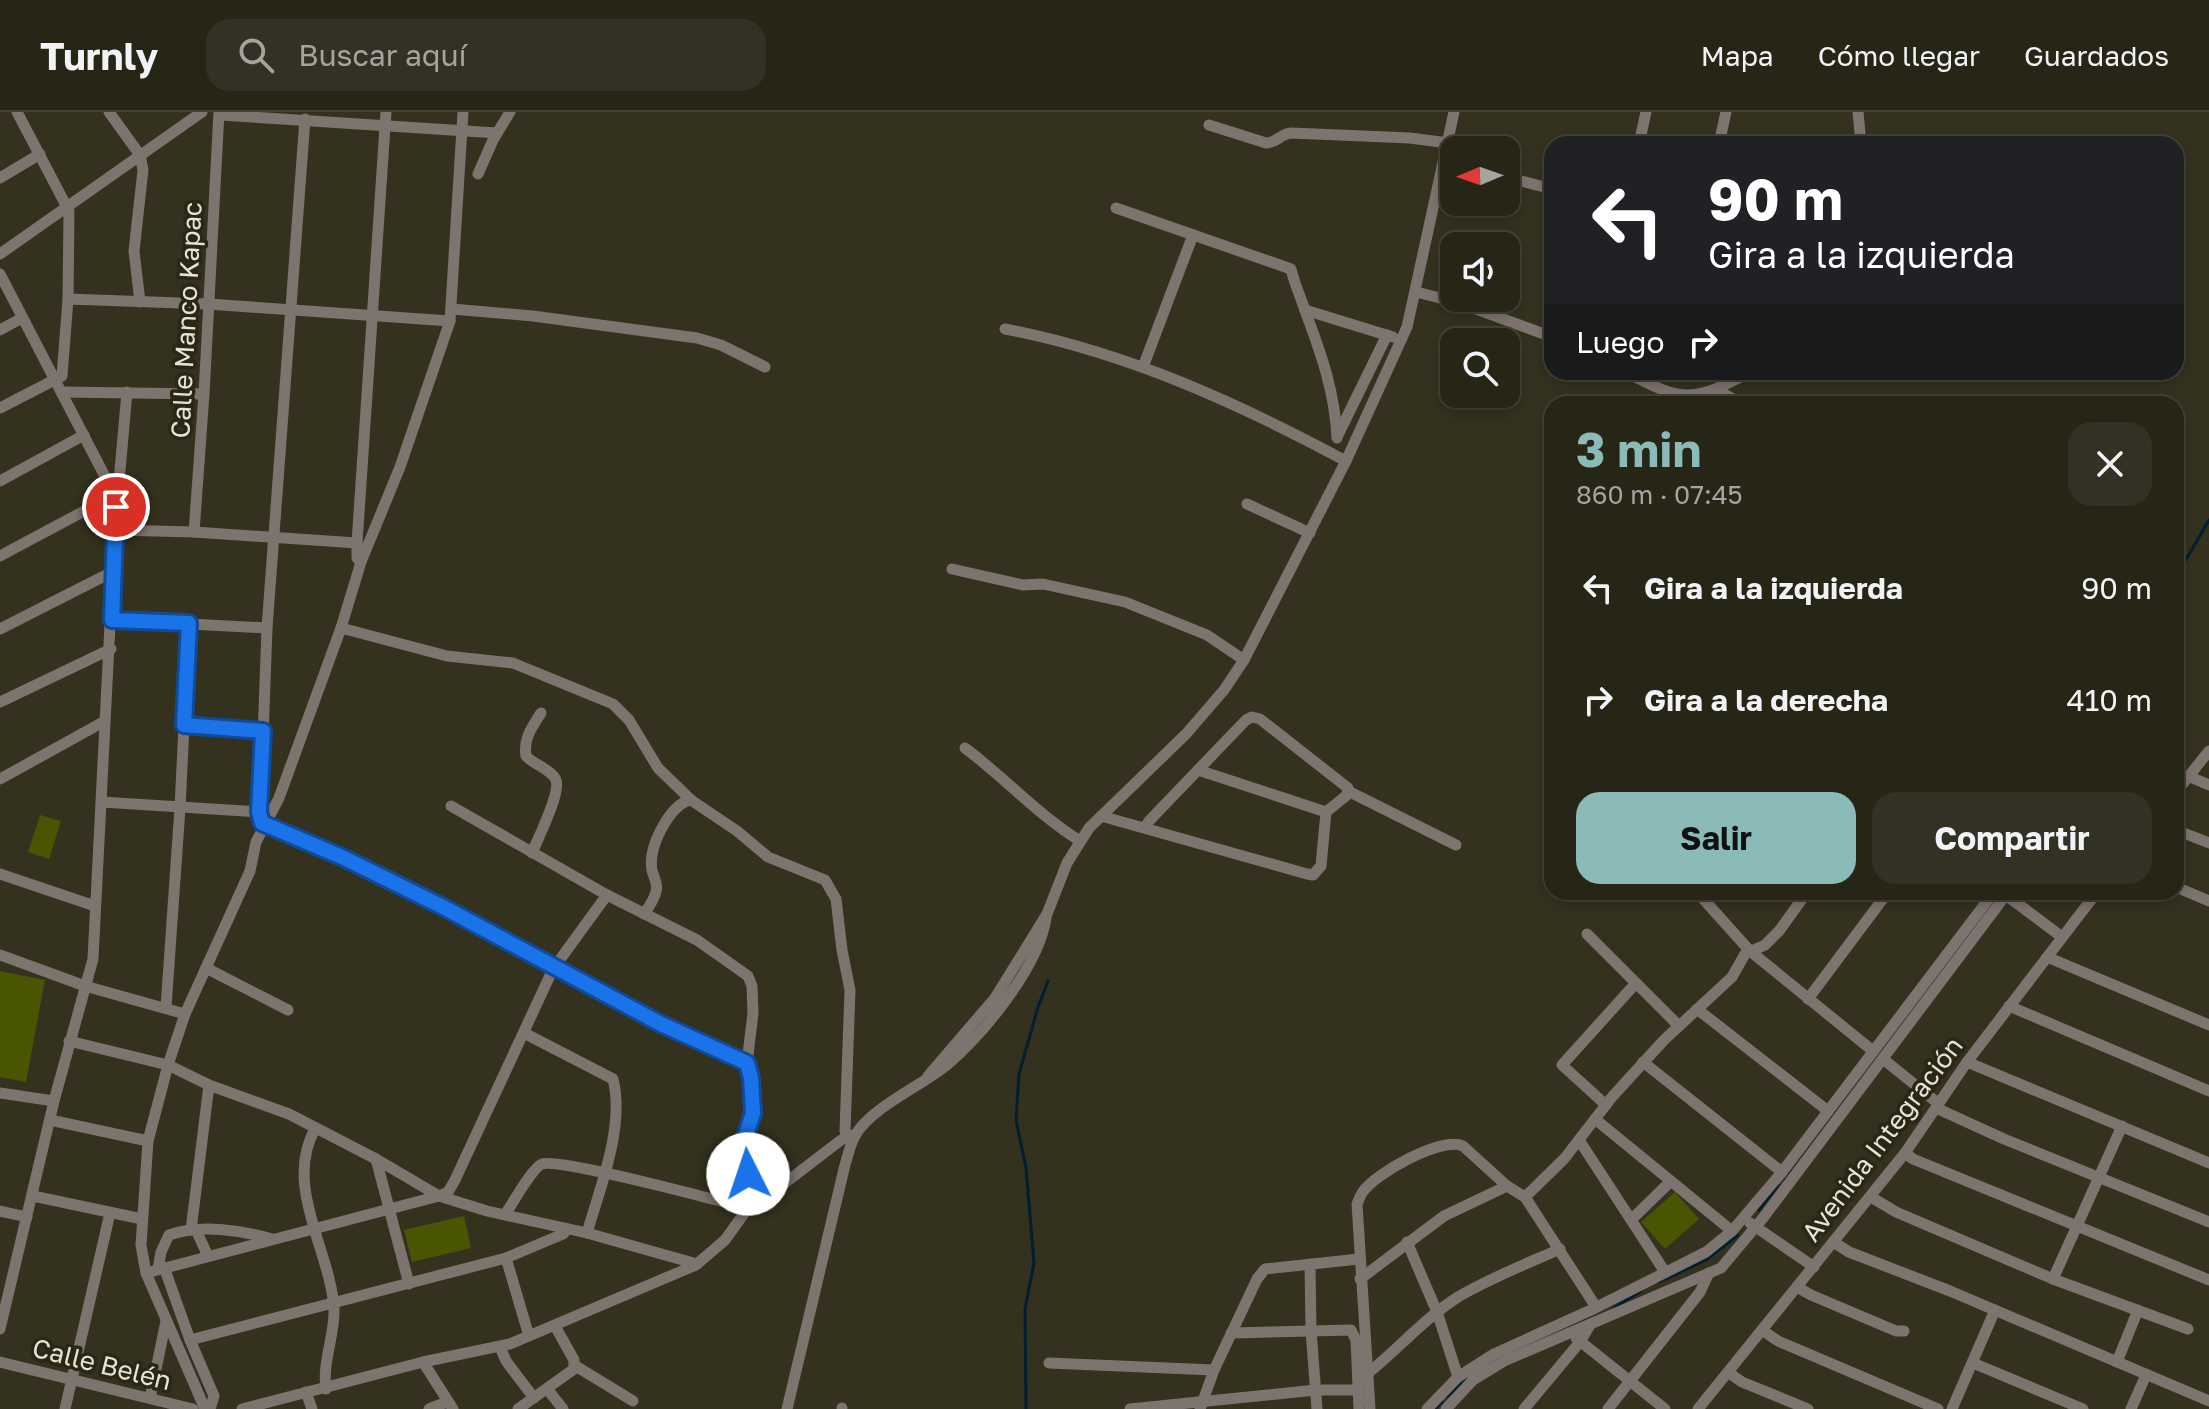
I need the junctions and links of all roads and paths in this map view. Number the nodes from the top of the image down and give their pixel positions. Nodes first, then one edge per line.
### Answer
1 (17, 112) edge
2 (109, 112) edge
3 (202, 112) edge
4 (386, 112) edge
5 (463, 112) edge
6 (510, 112) edge
7 (1454, 112) edge
8 (1646, 112) edge
9 (1726, 112) edge
10 (1858, 112) edge
11 (220, 114) edge
12 (305, 119) junction
13 (385, 125) junction
14 (1209, 125) dead end
15 (462, 130) junction
16 (497, 133) junction
17 (1449, 136) edge
18 (1641, 136) edge
19 (1721, 136) edge
20 (1860, 136) edge
21 (1440, 142) edge
22 (40, 154) junction
23 (140, 155) junction
24 (478, 174) dead end
25 (0, 178) edge
26 (1520, 181) edge
27 (1544, 187) edge
28 (1440, 194) edge
29 (68, 207) junction
30 (1116, 208) dead end
31 (1193, 235) junction
32 (0, 254) edge
33 (0, 274) edge
34 (1416, 292) junction
35 (68, 299) junction
36 (140, 302) junction
37 (208, 304) junction
38 (290, 310) junction
39 (1305, 310) junction
40 (371, 315) junction
41 (451, 315) junction
42 (22, 318) junction
43 (1005, 329) dead end
44 (0, 330) edge
45 (1544, 334) edge
46 (1387, 335) junction
47 (1401, 340) junction
48 (765, 367) dead end
49 (1143, 367) junction
50 (55, 379) junction
51 (1641, 380) edge
52 (1735, 380) edge
53 (1717, 390) junction
54 (61, 392) junction
55 (127, 392) junction
56 (204, 394) junction
57 (1728, 396) edge
58 (0, 408) edge
59 (84, 435) junction
60 (1337, 438) junction
61 (1329, 453) junction
62 (1346, 461) junction
63 (0, 481) edge
64 (114, 496) junction
65 (1247, 504) dead end
66 (115, 530) junction
67 (194, 532) junction
68 (1310, 533) junction
69 (275, 537) junction
70 (357, 543) junction
71 (0, 556) edge
72 (361, 562) junction
73 (952, 569) dead end
74 (114, 571) junction
75 (112, 620) junction
76 (189, 623) junction
77 (267, 628) junction
78 (341, 628) junction
79 (0, 629) edge
80 (111, 649) junction
81 (1244, 660) junction
82 (0, 702) edge
83 (541, 713) dead end
84 (105, 721) junction
85 (184, 725) junction
86 (263, 731) junction
87 (965, 748) dead end
88 (2209, 751) edge
89 (1198, 770) junction
90 (2188, 776) junction
91 (0, 779) edge
92 (2184, 781) edge
93 (2209, 785) edge
94 (1348, 791) junction
95 (691, 800) junction
96 (102, 802) junction
97 (451, 806) dead end
98 (180, 808) junction
99 (259, 812) junction
100 (1326, 812) junction
101 (1101, 816) junction
102 (264, 825) junction
103 (1145, 828) junction
104 (2184, 833) edge
105 (1080, 841) junction
106 (2209, 843) edge
107 (1456, 845) dead end
108 (532, 853) junction
109 (0, 874) edge
110 (2184, 890) edge
111 (607, 895) junction
112 (1704, 900) edge
113 (1801, 900) edge
114 (1882, 900) edge
115 (1997, 900) edge
116 (2012, 900) edge
117 (2091, 900) edge
118 (2209, 901) edge
119 (95, 906) junction
120 (644, 914) junction
121 (1587, 934) dead end
122 (2062, 937) junction
123 (1750, 951) junction
124 (0, 955) edge
125 (2047, 957) junction
126 (206, 968) junction
127 (553, 969) junction
128 (1636, 983) junction
129 (85, 986) junction
130 (1808, 999) junction
131 (2009, 1006) junction
132 (166, 1007) junction
133 (1697, 1009) junction
134 (288, 1010) dead end
135 (185, 1014) junction
136 (2209, 1025) edge
137 (1679, 1026) junction
138 (524, 1033) junction
139 (69, 1041) junction
140 (1878, 1055) junction
141 (1643, 1062) junction
142 (1967, 1062) junction
143 (747, 1063) junction
144 (168, 1065) junction
145 (209, 1085) junction
146 (2209, 1091) edge
147 (0, 1093) edge
148 (54, 1101) junction
149 (1606, 1105) junction
150 (1937, 1106) junction
151 (1828, 1111) junction
152 (1595, 1119) junction
153 (50, 1120) junction
154 (2122, 1126) junction
155 (315, 1129) junction
156 (852, 1136) junction
157 (1579, 1140) junction
158 (148, 1141) junction
159 (1905, 1153) junction
160 (376, 1159) junction
161 (2209, 1163) edge
162 (1782, 1172) junction
163 (605, 1174) junction
164 (2098, 1178) junction
165 (1671, 1181) junction
166 (1507, 1186) junction
167 (33, 1196) junction
168 (439, 1196) junction
169 (1525, 1197) junction
170 (1871, 1197) junction
171 (748, 1208) junction
172 (391, 1210) junction
173 (0, 1211) edge
174 (110, 1213) junction
175 (506, 1213) junction
176 (27, 1217) junction
177 (1744, 1217) junction
178 (142, 1219) junction
179 (1631, 1220) junction
180 (2209, 1222) edge
181 (2078, 1225) junction
182 (1755, 1228) junction
183 (314, 1229) junction
184 (567, 1229) junction
185 (193, 1230) junction
186 (1732, 1231) junction
187 (587, 1233) junction
188 (273, 1239) junction
189 (1407, 1242) junction
190 (1835, 1243) junction
191 (1560, 1249) junction
192 (208, 1256) junction
193 (506, 1258) junction
194 (1359, 1259) junction
195 (697, 1264) junction
196 (1310, 1264) junction
197 (1814, 1267) junction
198 (161, 1268) junction
199 (1665, 1272) junction
200 (146, 1273) junction
201 (1709, 1273) junction
202 (1360, 1279) junction
203 (2053, 1279) junction
204 (2209, 1280) edge
205 (409, 1284) junction
206 (1797, 1287) junction
207 (333, 1303) junction
208 (1594, 1308) junction
209 (1995, 1310) junction
210 (2138, 1310) junction
211 (1437, 1312) junction
212 (166, 1321) junction
213 (1590, 1325) junction
214 (555, 1326) junction
215 (0, 1329) edge
216 (2188, 1329) dead end
217 (1311, 1330) junction
218 (1762, 1330) junction
219 (1904, 1331) dead end
220 (1570, 1332) junction
221 (1231, 1333) junction
222 (529, 1336) junction
223 (190, 1340) junction
224 (1580, 1342) junction
225 (500, 1347) junction
226 (0, 1362) edge
227 (423, 1362) junction
228 (2117, 1362) junction
229 (1049, 1363) dead end
230 (1973, 1363) junction
231 (574, 1365) junction
232 (1214, 1370) junction
233 (1729, 1373) junction
234 (1367, 1374) junction
235 (2146, 1375) junction
236 (1458, 1377) junction
237 (72, 1381) junction
238 (1630, 1381) junction
239 (326, 1389) junction
240 (548, 1390) junction
241 (1316, 1390) junction
242 (1357, 1390) junction
243 (306, 1392) junction
244 (150, 1398) junction
245 (534, 1398) junction
246 (633, 1401) dead end
247 (2209, 1401) edge
248 (450, 1405) edge
249 (1201, 1406) edge
250 (65, 1409) edge
251 (193, 1409) edge
252 (208, 1409) edge
253 (242, 1409) edge
254 (312, 1409) edge
255 (429, 1409) edge
256 (518, 1409) edge
257 (563, 1409) edge
258 (787, 1409) edge
259 (1130, 1409) edge
260 (1317, 1409) edge
261 (1359, 1409) edge
262 (1370, 1409) edge
263 (1427, 1409) edge
264 (1446, 1409) edge
265 (1524, 1409) edge
266 (1608, 1409) edge
267 (1665, 1409) edge
268 (1698, 1409) edge
269 (1808, 1409) edge
270 (1938, 1409) edge
271 (1952, 1409) edge
272 (2083, 1409) edge
273 (2131, 1409) edge

1 - 22 street
2 - 23 street
3 - 23 street
4 - 13 street
5 - 15 street
6 - 16 street
7 - 17 street
8 - 18 street
9 - 19 street
10 - 20 street
11 - 12 street
11 - 37 street, Calle Manco Kapac
12 - 13 street
12 - 38 street
13 - 15 street
13 - 40 street
14 - 21 street
15 - 16 street
15 - 41 street
16 - 24 street
22 - 25 street
22 - 29 street
23 - 29 street
23 - 36 street
26 - 27 street
28 - 34 street
29 - 32 street
29 - 35 street
30 - 31 street
31 - 39 street
31 - 49 street
33 - 42 street
34 - 45 street
34 - 47 street
35 - 36 street
35 - 50 street
36 - 37 street
37 - 38 street
37 - 56 street, Calle Manco Kapac
38 - 40 street
38 - 69 street
39 - 46 street
39 - 60 street
40 - 41 street
40 - 70 street
41 - 48 street
41 - 72 street
42 - 44 street
42 - 50 street
43 - 49 street
46 - 47 street
46 - 60 street
47 - 62 street
49 - 61 street
50 - 54 street
50 - 58 street
51 - 53 street
52 - 53 street
53 - 57 street
54 - 55 street
54 - 59 street
55 - 56 street
55 - 64 street
56 - 67 street, Calle Manco Kapac
59 - 63 street
59 - 64 street
60 - 61 street
61 - 62 street
62 - 68 street
64 - 66 street
64 - 71 street
65 - 68 street
66 - 67 street
66 - 74 street
67 - 69 street
68 - 81 street
69 - 70 street
69 - 77 street
70 - 72 street
72 - 78 street
73 - 81 street
74 - 75 street
74 - 79 street
75 - 76 street
75 - 80 street
76 - 77 street
76 - 85 street
77 - 86 street
78 - 95 street
78 - 102 street
80 - 82 street
80 - 84 street
81 - 101 street
83 - 108 street
84 - 91 street
84 - 96 street
85 - 86 street
85 - 98 street
86 - 99 street
87 - 105 street
88 - 90 street
89 - 94 street
89 - 100 street
89 - 103 street
90 - 92 street
90 - 93 street
94 - 100 street
94 - 107 street
95 - 120 street
95 - 156 street
96 - 98 street
96 - 119 street
97 - 108 street
98 - 99 street
98 - 132 street
99 - 102 street
100 - 103 street
101 - 103 street
101 - 105 street
102 - 126 street
102 - 127 street
104 - 106 street
105 - 156 street
108 - 111 street
109 - 119 street
110 - 118 street
111 - 120 street
111 - 127 street
112 - 123 street
113 - 123 street
114 - 130 street
115 - 140 street
116 - 122 street
117 - 122 street, Avenida Integración
119 - 129 street
120 - 143 street
121 - 128 street
122 - 125 street, Avenida Integración
123 - 130 street
123 - 133 street
124 - 129 street
125 - 131 street, Avenida Integración
125 - 136 street
126 - 134 street
126 - 135 street
127 - 138 street
127 - 143 street
128 - 137 street
128 - 149 street
129 - 132 street
129 - 139 street
130 - 140 street
131 - 142 street, Avenida Integración
131 - 146 street
132 - 135 street
133 - 137 street
133 - 151 street
135 - 144 street
137 - 141 street
138 - 163 street
138 - 168 street
139 - 144 street
139 - 148 street
140 - 150 street
140 - 151 street
140 - 182 street
141 - 149 street
141 - 162 street
142 - 150 street, Avenida Integración
142 - 154 street
143 - 171 street
144 - 145 street
144 - 158 street
145 - 155 street
145 - 185 street
147 - 148 street
148 - 153 street
149 - 152 street
150 - 159 street, Avenida Integración
150 - 164 street
151 - 162 street
152 - 157 street
152 - 165 street
153 - 158 street
153 - 167 street
154 - 161 street
154 - 164 street
155 - 160 street
155 - 183 street
156 - 171 street
156 - 258 street
157 - 169 street
157 - 179 street
158 - 178 street
159 - 170 street, Avenida Integración
159 - 181 street
160 - 168 street
160 - 172 street
162 - 177 street
163 - 171 street
163 - 175 street
163 - 187 street
164 - 180 street
164 - 181 street
165 - 179 street
165 - 186 street
166 - 169 street
166 - 189 street
166 - 194 street
167 - 174 street
167 - 176 street
168 - 172 street
168 - 175 street
169 - 191 street
170 - 190 street, Avenida Integración
170 - 203 street
171 - 195 street
172 - 183 street
172 - 205 street
173 - 176 street
174 - 178 street
174 - 237 street
175 - 184 street
176 - 215 street
177 - 182 street
177 - 186 street
178 - 200 street
179 - 199 street
181 - 203 street
181 - 204 street
182 - 197 street
182 - 201 street
183 - 188 street
183 - 207 street
184 - 187 street
184 - 193 street
185 - 188 street
185 - 192 street
185 - 198 street
186 - 199 street
187 - 195 street
188 - 192 street
189 - 202 street
189 - 211 street
190 - 197 street, Avenida Integración
190 - 209 street
191 - 208 street
191 - 211 street
192 - 198 street
193 - 205 street
193 - 222 street
194 - 196 street
194 - 202 street
195 - 214 street
196 - 217 street
196 - 221 street
197 - 206 street, Avenida Integración
198 - 200 street
198 - 223 street
199 - 208 street
200 - 212 street
201 - 213 street
201 - 238 street
202 - 234 street
203 - 210 street
205 - 207 street
206 - 218 street, Avenida Integración
206 - 219 street
207 - 223 street
207 - 239 street
208 - 213 street
208 - 236 street
209 - 228 street
209 - 230 street
210 - 216 street
210 - 228 street
211 - 234 street
211 - 236 street
212 - 244 street
212 - 252 street
213 - 220 street
213 - 224 street
214 - 222 street
214 - 231 street
217 - 221 street
217 - 241 street
217 - 242 street
218 - 233 street, Avenida Integración
218 - 270 street
220 - 224 street
220 - 264 street
221 - 232 street
222 - 225 street
223 - 252 street
224 - 238 street
224 - 265 street
225 - 227 street
225 - 245 street
226 - 237 street, Calle Belén
227 - 239 street
227 - 248 street
228 - 235 street
229 - 232 street
230 - 271 street
230 - 272 street
231 - 240 street
231 - 246 street
232 - 249 street
233 - 268 street, Avenida Integración
233 - 269 street
234 - 262 street
235 - 247 street
235 - 273 street
236 - 263 street
237 - 244 street, Calle Belén
237 - 250 street
238 - 266 street
238 - 267 street
239 - 243 street
240 - 245 street
240 - 257 street
241 - 242 street
241 - 249 street
241 - 260 street
242 - 261 street
243 - 253 street
243 - 254 street
244 - 251 street, Calle Belén
245 - 256 street
248 - 255 street
249 - 259 street

